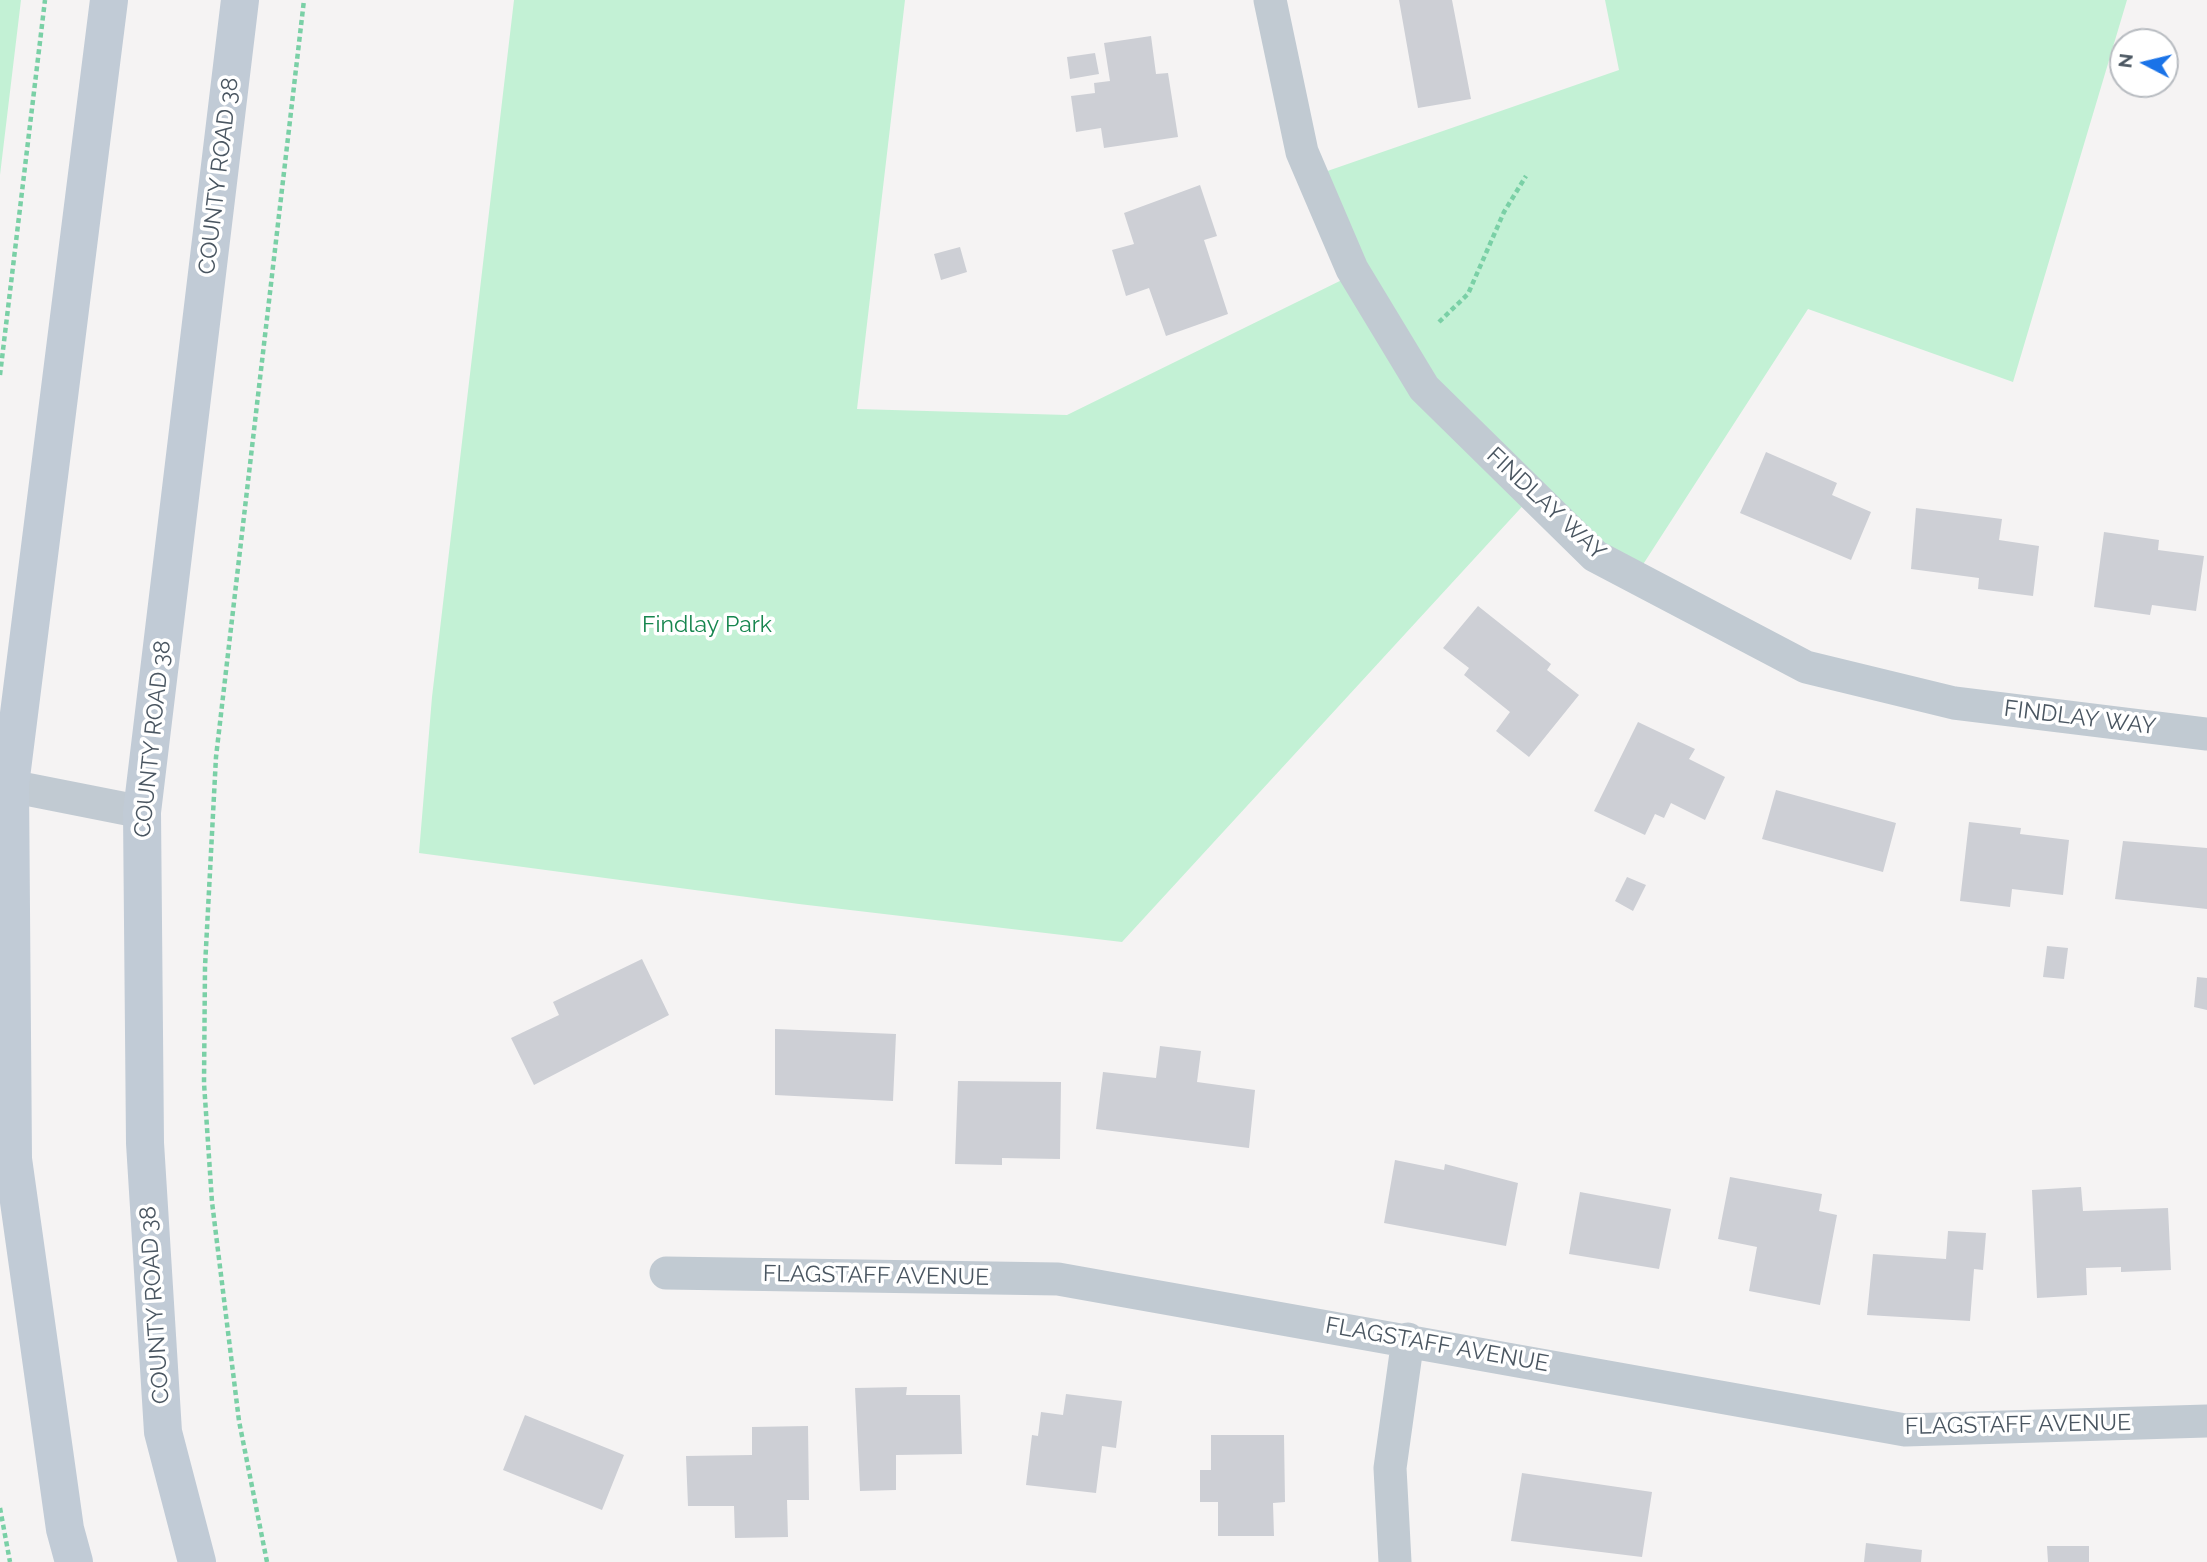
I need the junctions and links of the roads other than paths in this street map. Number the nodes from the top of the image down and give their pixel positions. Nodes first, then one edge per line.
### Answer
1 (110, 0) edge
2 (240, 0) edge
3 (1270, 0) edge
4 (2207, 734) edge
5 (5, 784) edge
6 (142, 812) junction
7 (666, 1273) dead end
8 (1408, 1339) junction
9 (2207, 1421) edge
10 (74, 1562) edge
11 (197, 1562) edge
12 (1395, 1562) edge

1 - 5 main road
2 - 6 main road, COUNTY ROAD 38
3 - 4 street, FINDLAY WAY
5 - 6 street
5 - 10 main road
6 - 11 main road, COUNTY ROAD 38
7 - 8 street, FLAGSTAFF AVENUE
8 - 9 street, FLAGSTAFF AVENUE
8 - 12 street

